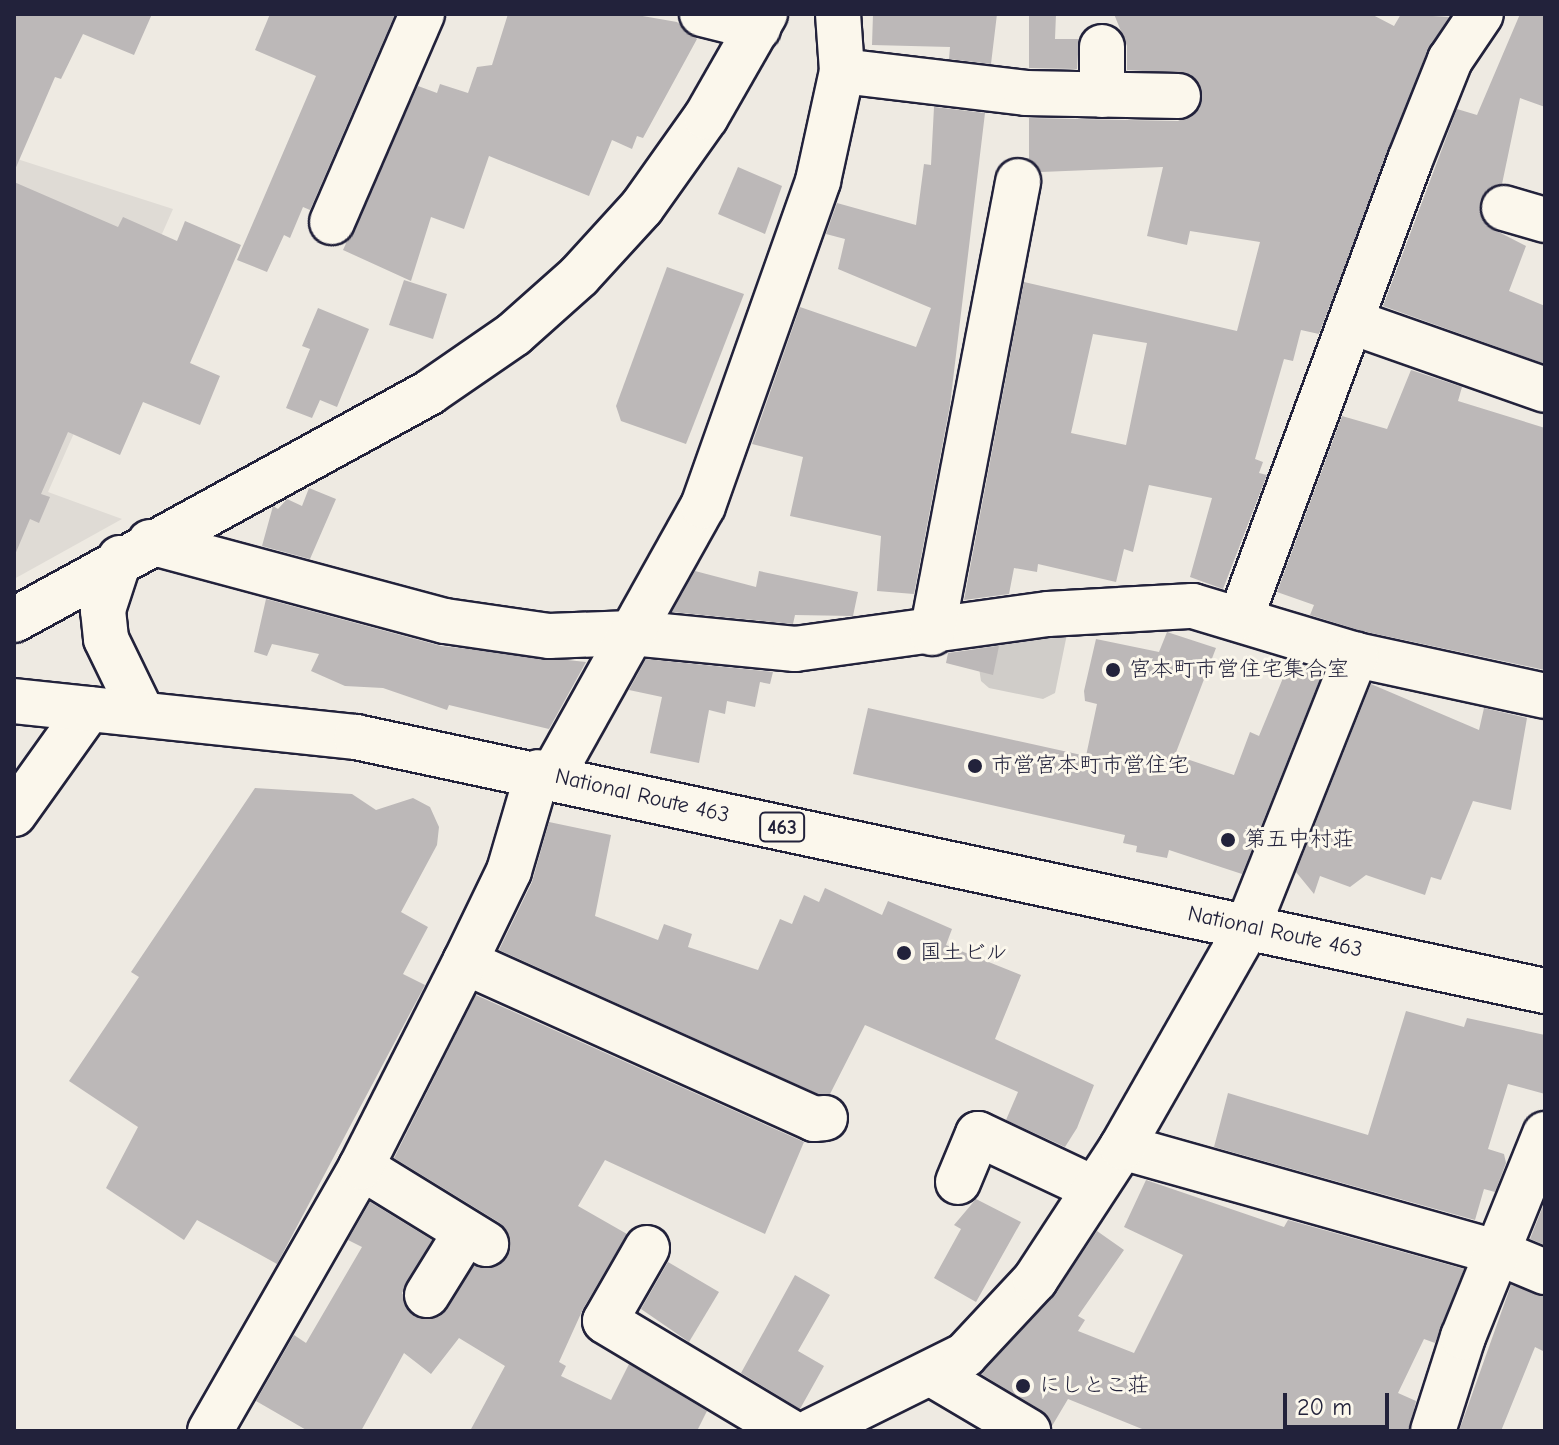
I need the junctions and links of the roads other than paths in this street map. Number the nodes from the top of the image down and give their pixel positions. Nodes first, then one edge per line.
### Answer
1 (422, 14) edge
2 (702, 14) edge
3 (838, 14) edge
4 (1481, 14) edge
5 (762, 21) edge
6 (1102, 47) dead end
7 (842, 71) junction
8 (1102, 95) junction
9 (1178, 96) dead end
10 (1018, 181) dead end
11 (1504, 208) dead end
12 (1545, 220) edge
13 (332, 222) dead end
14 (1355, 323) junction
15 (1545, 390) edge
16 (135, 550) junction
17 (1241, 617) junction
18 (14, 620) edge
19 (632, 633) junction
20 (932, 633) junction
21 (1356, 655) junction
22 (1545, 696) edge
23 (14, 701) edge
24 (89, 709) junction
25 (142, 713) junction
26 (545, 774) junction
27 (14, 814) edge
28 (1248, 926) junction
29 (465, 962) junction
30 (1545, 991) edge
31 (825, 1118) dead end
32 (1545, 1134) edge
33 (1122, 1147) junction
34 (361, 1167) junction
35 (958, 1182) dead end
36 (1093, 1188) junction
37 (647, 1248) dead end
38 (1499, 1253) junction
39 (1545, 1272) edge
40 (427, 1295) dead end
41 (932, 1374) junction
42 (210, 1431) edge
43 (789, 1431) edge
44 (812, 1431) edge
45 (1028, 1431) edge
46 (1433, 1431) edge

1 - 13 main road
2 - 5 main road
3 - 7 main road
4 - 14 main road
5 - 16 main road
6 - 8 main road
7 - 8 main road
7 - 19 main road
8 - 9 main road
10 - 20 main road
11 - 12 main road
14 - 15 main road
14 - 17 main road
16 - 18 main road
16 - 19 main road
16 - 25 main road
17 - 20 main road
17 - 21 main road
19 - 20 main road
19 - 26 main road
21 - 22 main road
21 - 28 main road
23 - 24 main road, National Route 463 / 463
24 - 25 main road, National Route 463 / 463
24 - 27 main road
25 - 26 main road, National Route 463 / 463
26 - 28 main road, National Route 463 / 463
26 - 29 main road
28 - 30 main road, National Route 463 / 463
28 - 33 main road
29 - 31 main road
29 - 34 main road
32 - 38 main road
33 - 36 main road
33 - 38 main road
34 - 40 main road
34 - 42 main road
35 - 36 main road
36 - 41 main road
37 - 43 main road
38 - 39 main road
38 - 46 main road
41 - 44 main road
41 - 45 main road

